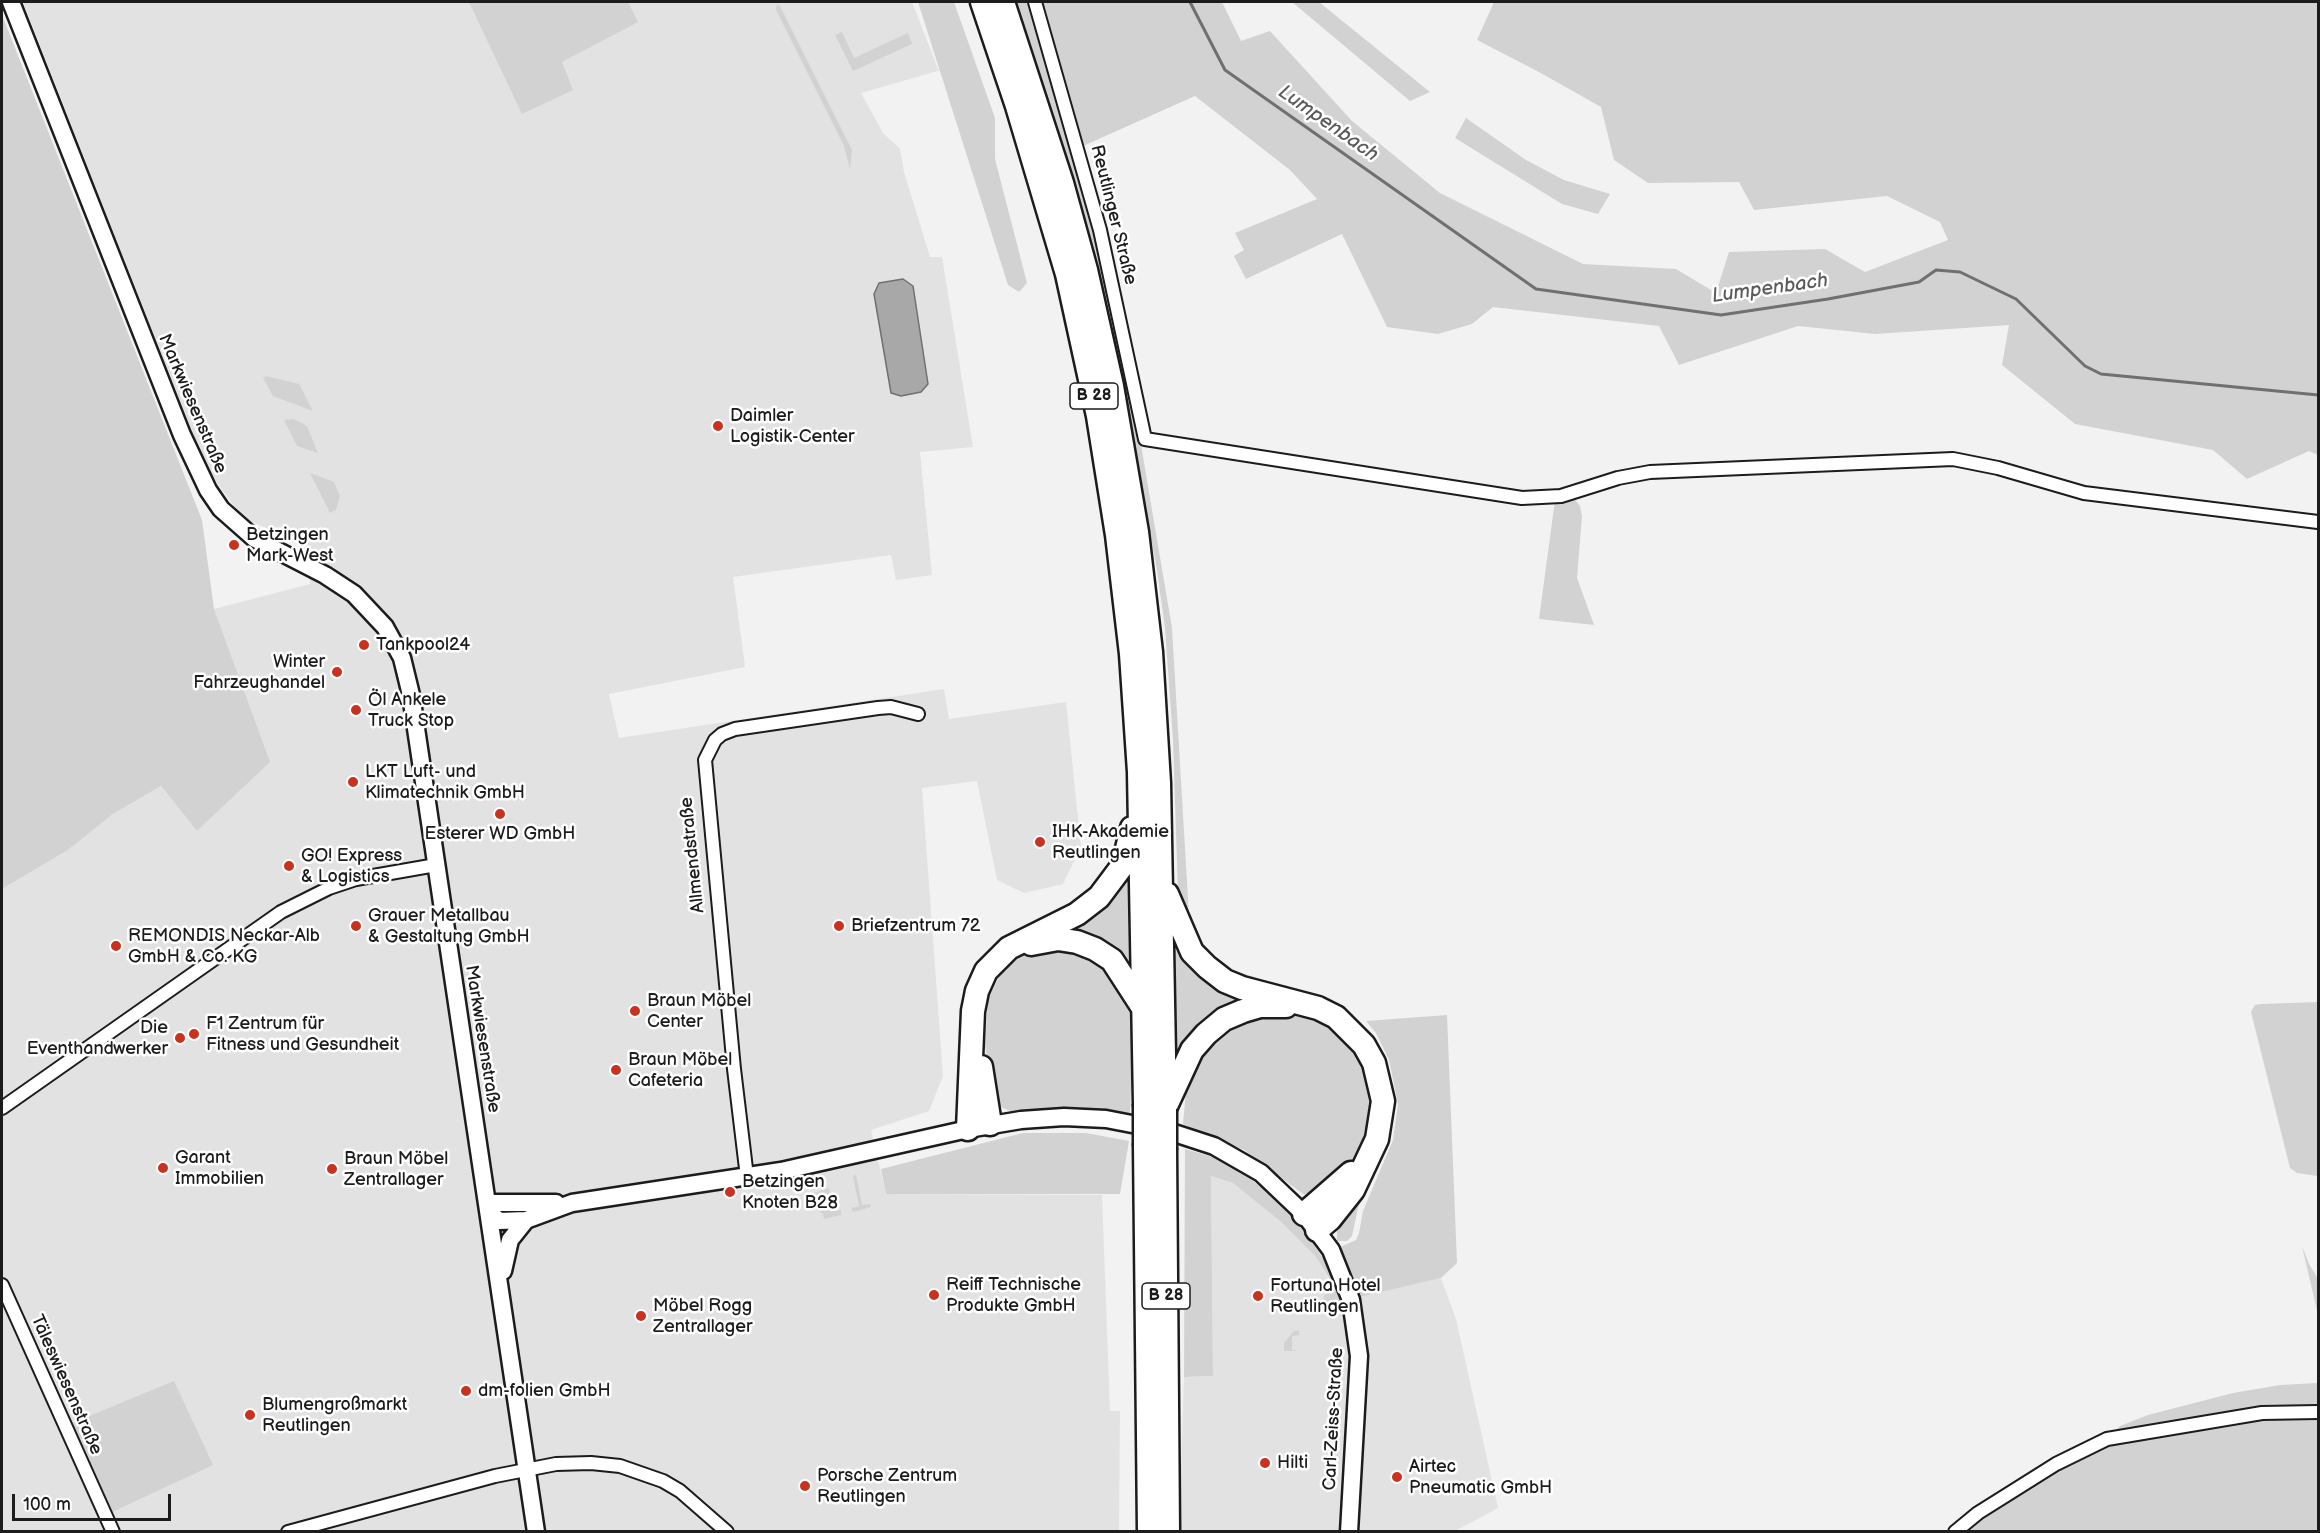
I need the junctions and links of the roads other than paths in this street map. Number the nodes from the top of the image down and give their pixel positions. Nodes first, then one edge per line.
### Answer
1 (11, 2) edge
2 (982, 2) edge
3 (1003, 2) edge
4 (1035, 2) edge
5 (2319, 522) edge
6 (918, 714) dead end
7 (1140, 804) junction
8 (436, 865) junction
9 (1162, 882) junction
10 (1143, 1008) junction
11 (1158, 1107) junction
12 (2, 1108) edge
13 (979, 1126) junction
14 (1155, 1148) junction
15 (747, 1177) junction
16 (572, 1203) junction
17 (488, 1207) junction
18 (526, 1220) junction
19 (1311, 1222) junction
20 (499, 1280) junction
21 (2, 1285) edge
22 (2319, 1412) edge
23 (528, 1469) junction
24 (113, 1532) edge
25 (288, 1532) edge
26 (536, 1532) edge
27 (727, 1532) edge
28 (1149, 1532) edge
29 (1168, 1532) edge
30 (1349, 1532) edge
31 (1955, 1532) edge

1 - 8 street, Markwiesenstraße
2 - 7 highway, B 28
3 - 9 highway, B 28
4 - 5 street, Reutlinger Straße
6 - 15 street, Allmendstraße
7 - 10 highway, B 28
7 - 13 highway
8 - 12 street
8 - 17 street, Markwiesenstraße
9 - 11 highway, B 28
9 - 19 highway
10 - 11 highway, B 28
10 - 13 highway
11 - 14 highway, B 28, bridge
11 - 19 highway
13 - 15 street
13 - 19 street
14 - 28 highway, B 28
14 - 29 highway, B 28
15 - 16 street
16 - 17 street
16 - 18 street
17 - 18 street
17 - 20 street, Markwiesenstraße
18 - 20 street
19 - 30 street, Carl-Zeiss-Straße
20 - 23 street, Markwiesenstraße
21 - 24 street, Täleswiesenstraße
22 - 31 street
23 - 25 street
23 - 26 street, Markwiesenstraße
23 - 27 street

